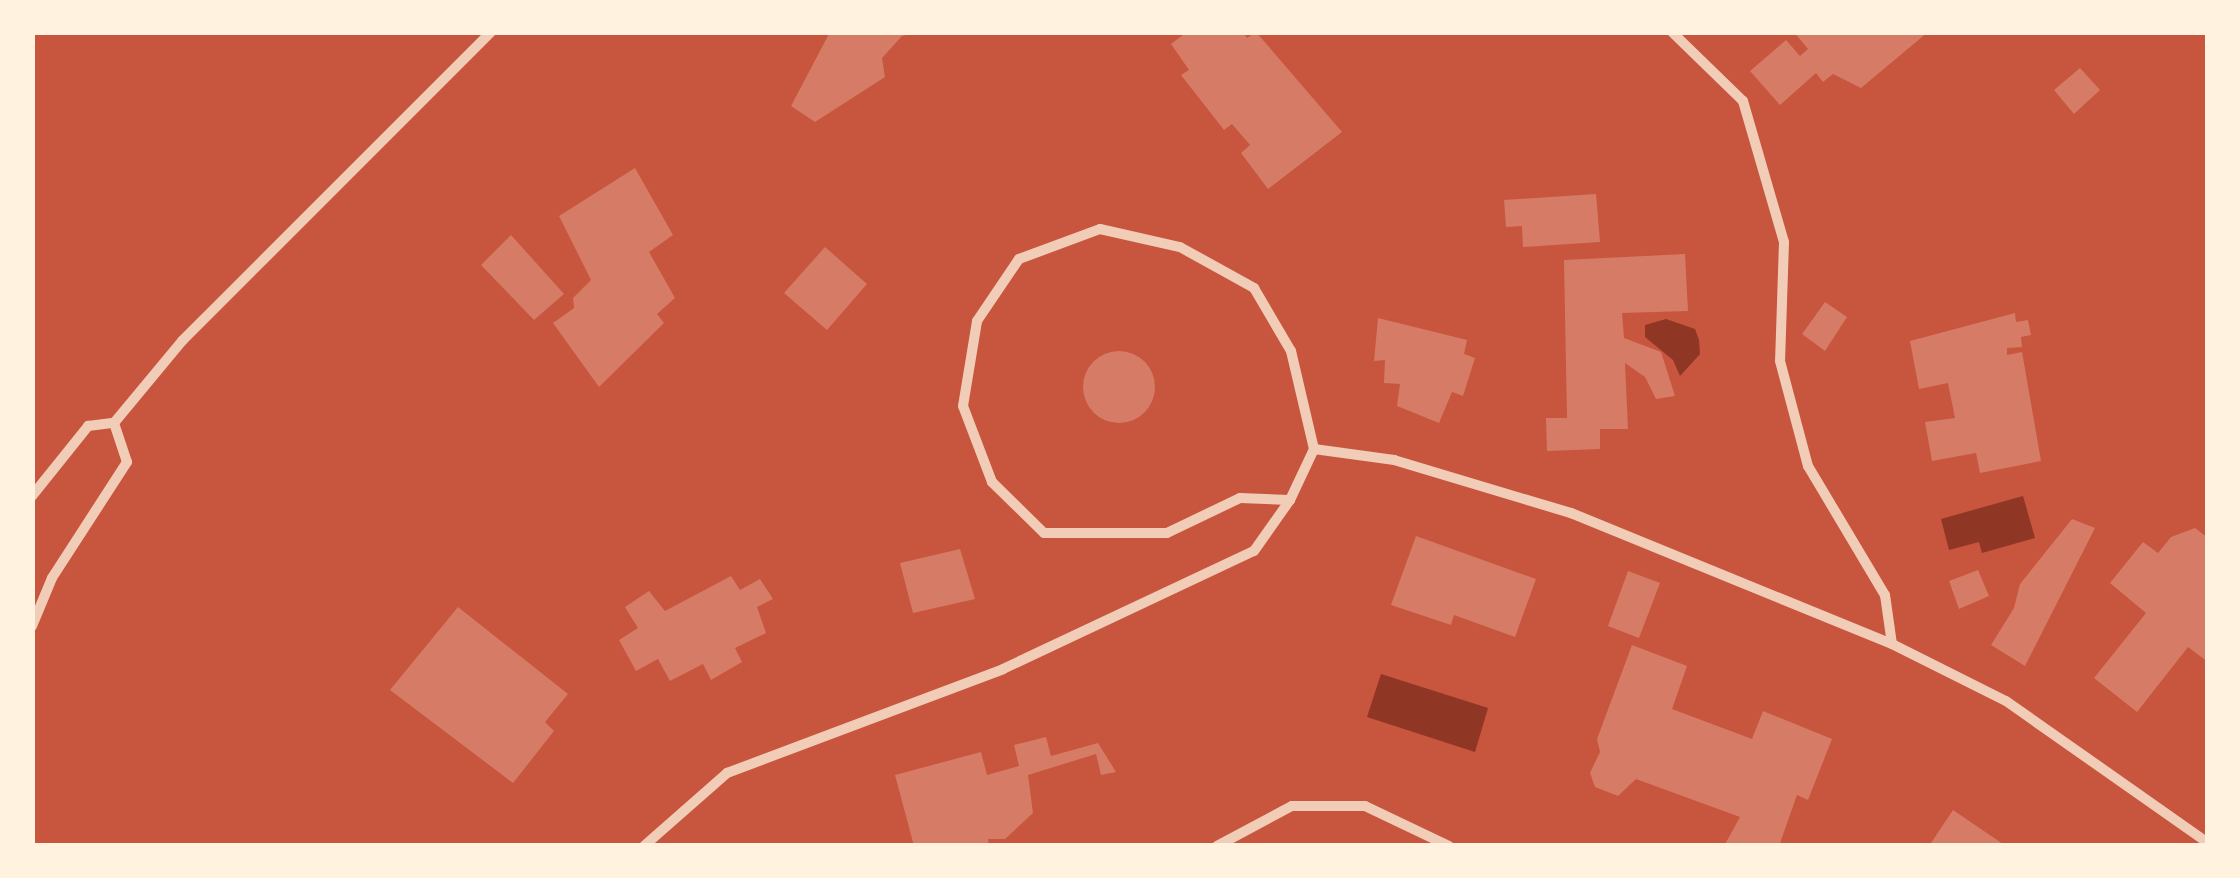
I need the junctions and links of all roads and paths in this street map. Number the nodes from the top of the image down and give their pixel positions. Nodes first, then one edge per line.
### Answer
1 (491, 32) edge
2 (1672, 32) edge
3 (114, 423) junction
4 (1314, 448) junction
5 (32, 496) edge
6 (1290, 500) junction
7 (32, 626) edge
8 (1892, 644) junction
9 (2208, 842) edge
10 (644, 846) edge
11 (1218, 846) edge
12 (1449, 846) edge

1 - 3 street
2 - 8 street
3 - 5 street
3 - 7 street
4 - 6 street
4 - 6 street
4 - 8 street
6 - 10 street
8 - 9 street
11 - 12 street

